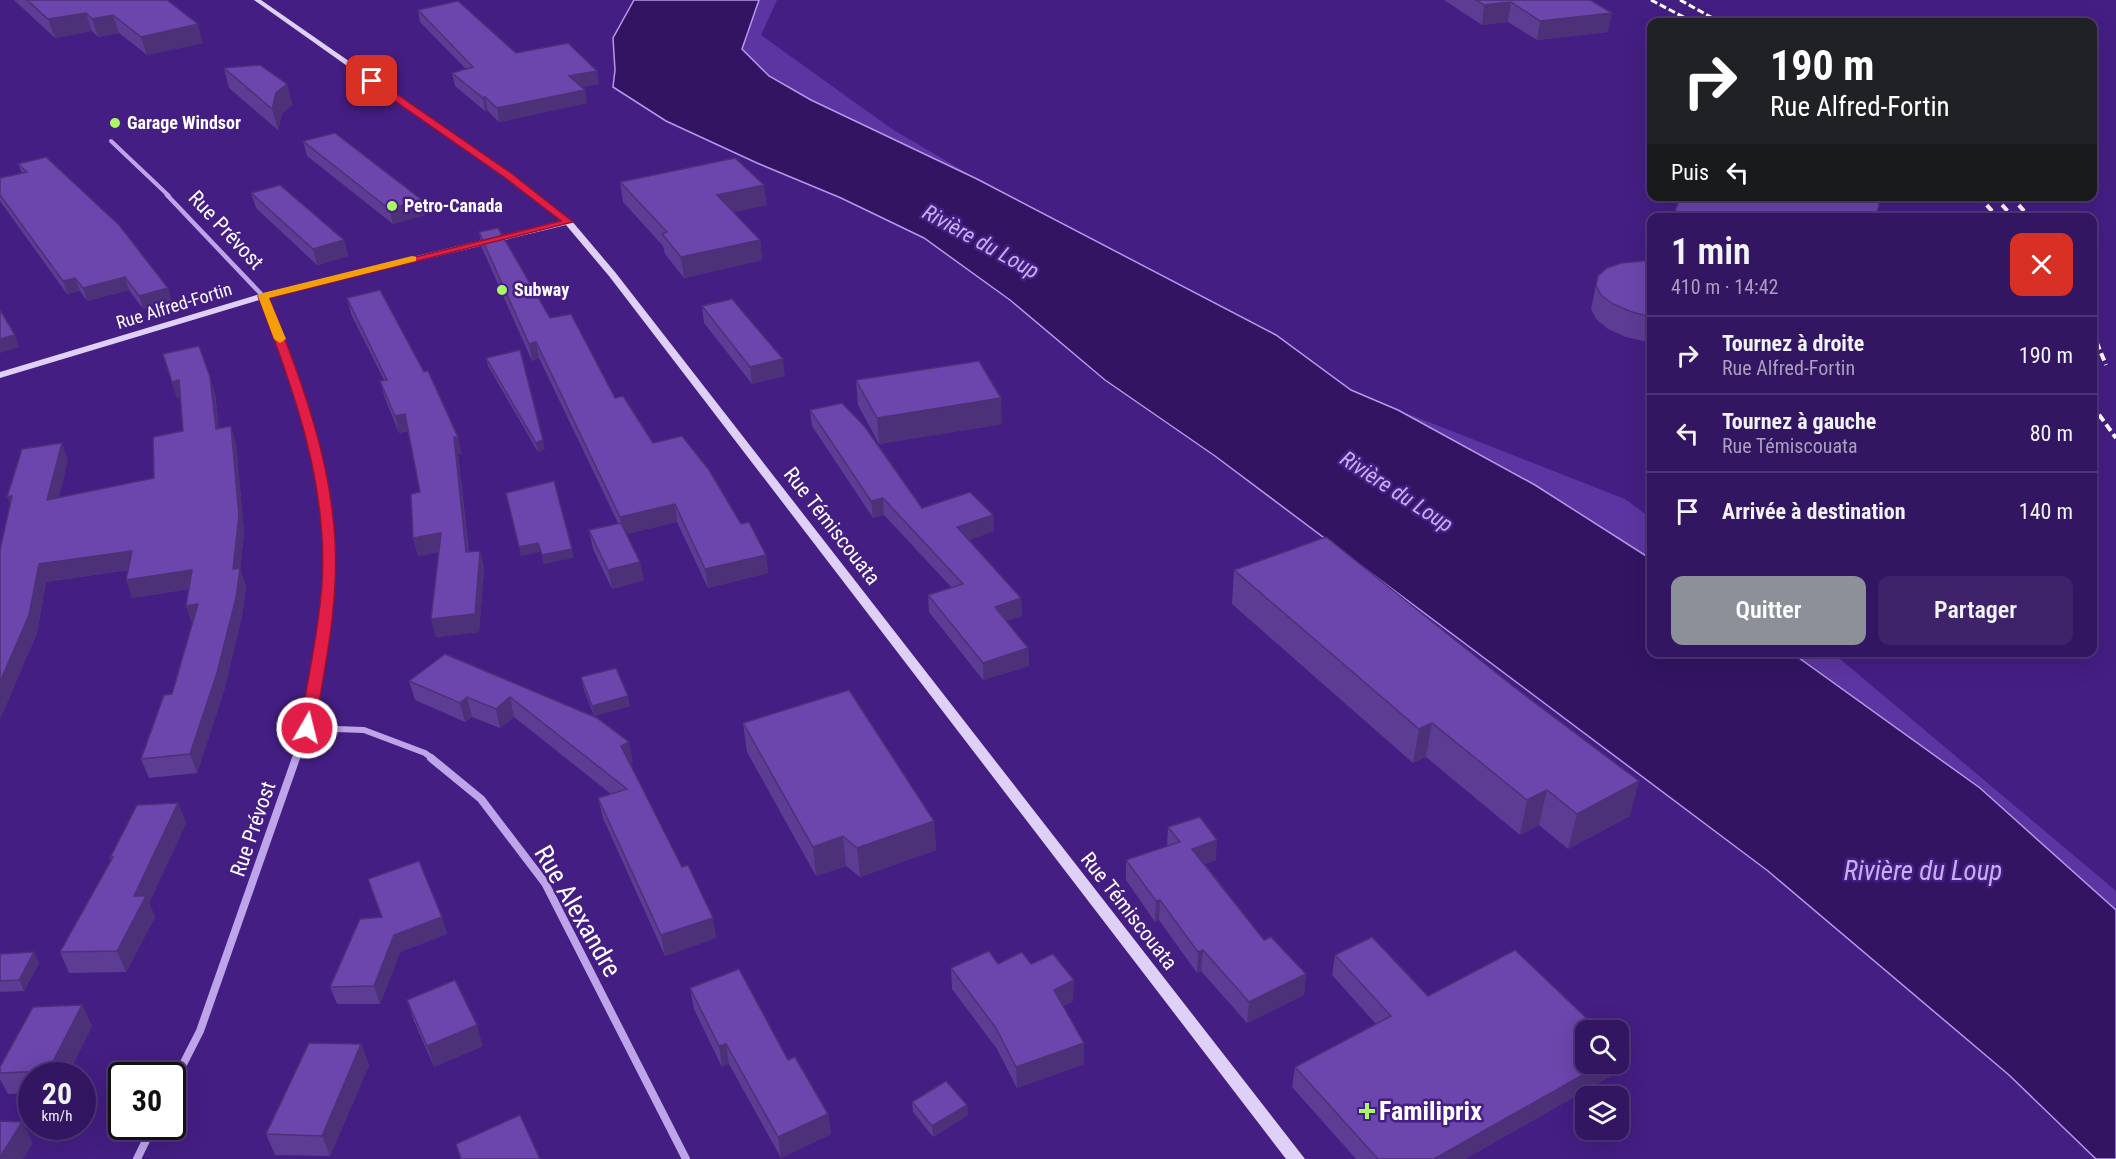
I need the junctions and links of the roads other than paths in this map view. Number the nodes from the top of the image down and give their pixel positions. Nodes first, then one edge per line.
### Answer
1 (256, 0) edge
2 (111, 141) dead end
3 (568, 222) junction
4 (263, 296) junction
5 (0, 375) edge
6 (307, 728) junction
7 (184, 1062) edge
8 (146, 1140) edge
9 (137, 1159) edge
10 (686, 1159) edge
11 (1296, 1159) edge

1 - 3 main road, Rue Témiscouata
2 - 4 street, Rue Prévost
3 - 4 main road, Rue Alfred-Fortin
3 - 11 main road, Rue Témiscouata
4 - 5 main road, Rue Alfred-Fortin
4 - 6 street, Rue Prévost
6 - 7 street, Rue Prévost
6 - 10 street, Rue Alexandre
8 - 9 street

